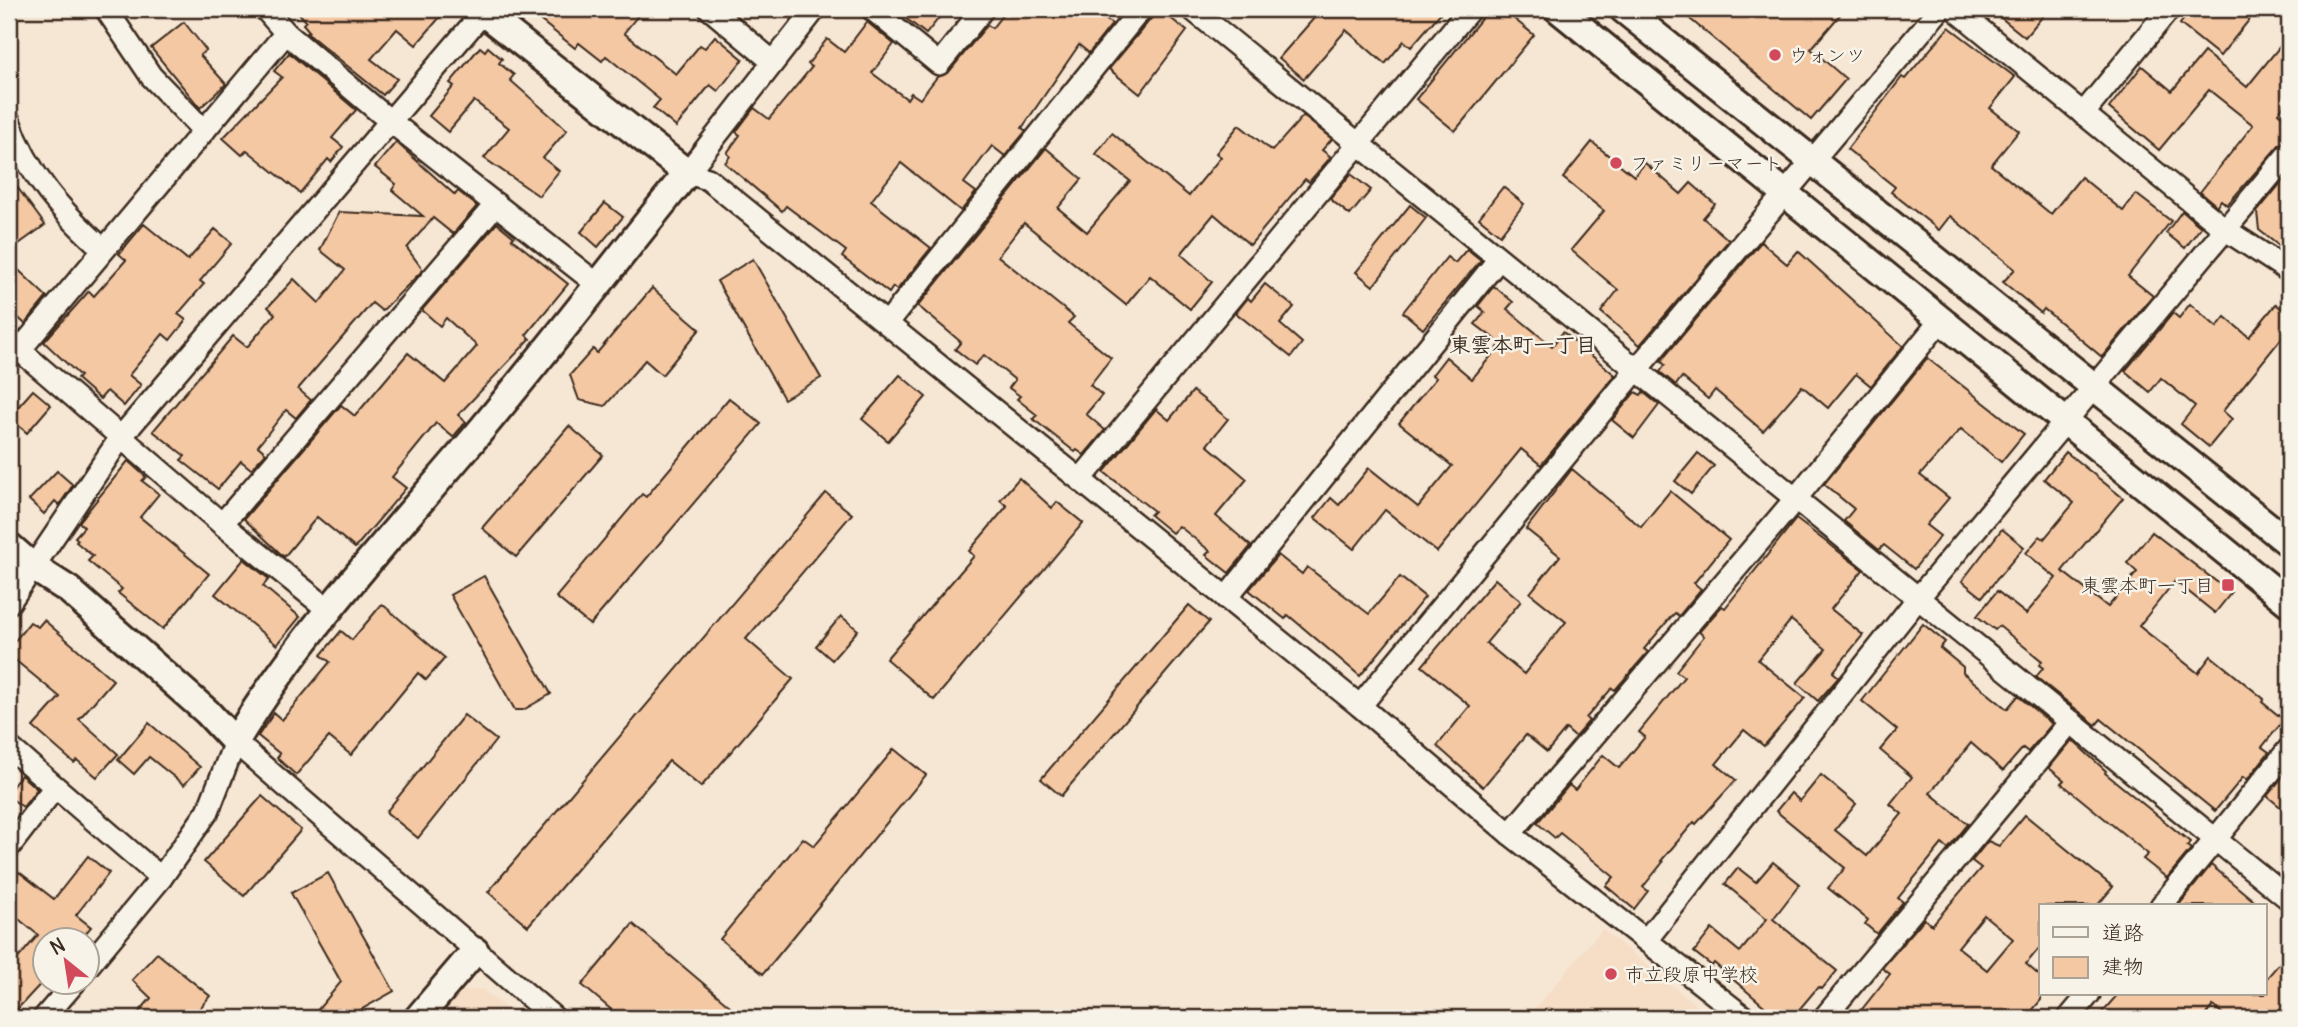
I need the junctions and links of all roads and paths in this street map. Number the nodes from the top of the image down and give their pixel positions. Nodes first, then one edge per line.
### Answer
1 (106, 9) edge
2 (265, 9) edge
3 (710, 9) edge
4 (815, 9) edge
5 (872, 9) edge
6 (983, 9) edge
7 (1141, 9) edge
8 (1192, 9) edge
9 (1470, 9) edge
10 (1558, 9) edge
11 (1623, 9) edge
12 (1940, 9) edge
13 (1955, 9) edge
14 (2169, 9) edge
15 (483, 10) edge
16 (286, 33) junction
17 (772, 61) junction
18 (2083, 114) junction
19 (9, 121) edge
20 (390, 121) junction
21 (204, 131) junction
22 (1356, 144) junction
23 (2289, 153) edge
24 (1813, 162) junction
25 (687, 173) junction
26 (1786, 194) junction
27 (496, 204) junction
28 (2226, 230) junction
29 (103, 249) junction
30 (1498, 260) junction
31 (2289, 271) edge
32 (597, 284) junction
33 (1941, 320) junction
34 (888, 322) junction
35 (14, 346) edge
36 (1637, 369) junction
37 (2096, 387) junction
38 (2067, 422) junction
39 (121, 437) junction
40 (1081, 479) junction
41 (1797, 497) junction
42 (222, 524) junction
43 (2289, 543) edge
44 (9, 546) edge
45 (33, 567) junction
46 (1226, 597) junction
47 (1919, 597) junction
48 (9, 603) edge
49 (2289, 603) edge
50 (329, 610) junction
51 (1360, 706) junction
52 (2071, 721) junction
53 (235, 742) junction
54 (9, 747) edge
55 (2289, 749) edge
56 (54, 787) junction
57 (1510, 834) junction
58 (2216, 839) junction
59 (9, 847) edge
60 (162, 877) junction
61 (2289, 899) edge
62 (2163, 904) edge
63 (1647, 939) junction
64 (102, 949) edge
65 (475, 951) junction
66 (63, 996) edge
67 (2087, 996) edge
68 (44, 1018) edge
69 (418, 1018) edge
70 (554, 1018) edge
71 (1745, 1018) edge
72 (1824, 1018) edge
73 (2069, 1018) edge

1 - 21 street
2 - 16 street
3 - 17 street
4 - 17 street
5 - 6 street
7 - 34 street
8 - 22 street
9 - 22 street
10 - 26 street
11 - 24 street
12 - 24 street
13 - 18 street
14 - 18 street
15 - 20 street
15 - 25 street
16 - 20 street
16 - 21 street
17 - 25 street
18 - 28 street
19 - 29 street
20 - 27 street
20 - 39 street
21 - 29 street
22 - 30 street
22 - 40 street
23 - 28 street
24 - 26 street
24 - 37 street
25 - 32 street
25 - 34 street
26 - 33 street
26 - 36 street
27 - 32 street
27 - 42 street
28 - 31 street
28 - 37 street
29 - 35 street
30 - 36 street
30 - 46 street
32 - 50 street
33 - 38 street
33 - 41 street
34 - 40 street
35 - 39 street
36 - 41 street
36 - 51 street
37 - 38 street
37 - 43 street
38 - 47 street
38 - 49 street
39 - 42 street
39 - 45 street
40 - 46 street
41 - 47 street
41 - 57 street
42 - 50 street
44 - 45 street
45 - 48 street
45 - 53 street
46 - 51 street
47 - 52 street
47 - 63 street
50 - 53 street
51 - 57 street
52 - 58 street
52 - 72 street
53 - 60 street
53 - 65 street
54 - 56 street
55 - 58 street
56 - 59 street
56 - 60 street
57 - 63 street
58 - 61 street
58 - 62 street
60 - 64 street
63 - 71 street
65 - 69 street
65 - 70 street
66 - 68 street
67 - 73 street

